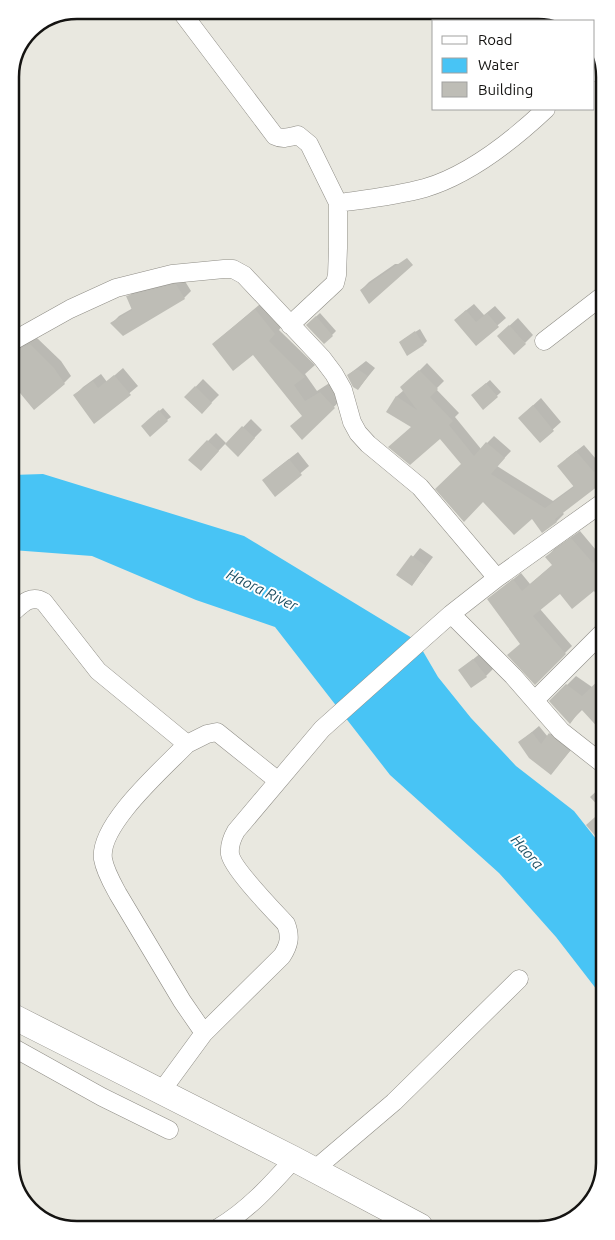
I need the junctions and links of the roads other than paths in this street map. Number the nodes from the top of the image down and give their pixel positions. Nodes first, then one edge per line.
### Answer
1 (187, 19) edge
2 (545, 110) edge
3 (338, 203) junction
4 (596, 301) edge
5 (290, 325) junction
6 (19, 338) edge
7 (544, 341) dead end
8 (596, 507) edge
9 (497, 578) junction
10 (19, 607) edge
11 (451, 614) junction
12 (596, 639) edge
13 (535, 700) junction
14 (187, 744) junction
15 (596, 758) edge
16 (278, 780) junction
17 (519, 979) dead end
18 (19, 1020) edge
19 (204, 1033) junction
20 (19, 1051) edge
21 (160, 1093) junction
22 (170, 1130) dead end
23 (304, 1164) junction
24 (229, 1221) edge
25 (411, 1221) edge

1 - 3 street
2 - 3 street
3 - 5 street
4 - 7 street
5 - 6 street
5 - 9 street
8 - 9 street
9 - 11 street
10 - 14 street
11 - 13 street
11 - 16 street
12 - 13 street
13 - 15 street
14 - 16 street
14 - 19 street
16 - 19 street
17 - 23 street
18 - 21 main road
19 - 21 street
20 - 22 street
21 - 23 main road
23 - 24 street
23 - 25 main road

